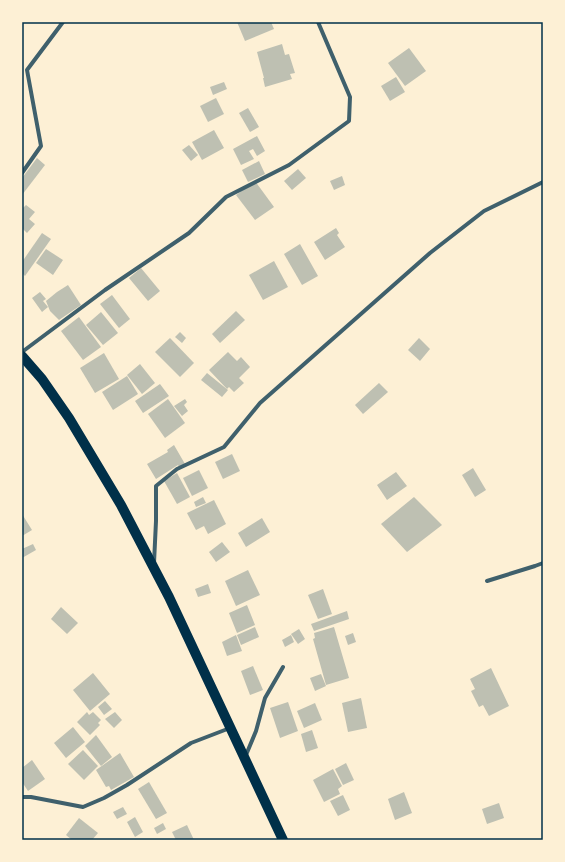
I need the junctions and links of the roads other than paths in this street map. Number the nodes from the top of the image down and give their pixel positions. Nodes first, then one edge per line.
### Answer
1 (63, 22) edge
2 (318, 22) edge
3 (22, 174) edge
4 (543, 182) edge
5 (22, 352) edge
6 (22, 356) edge
7 (543, 563) edge
8 (154, 567) junction
9 (487, 581) dead end
10 (283, 667) dead end
11 (230, 728) junction
12 (244, 758) junction
13 (22, 797) edge
14 (283, 840) edge

1 - 3 street
2 - 5 street
4 - 8 street
6 - 8 highway
7 - 9 street
8 - 11 highway
10 - 12 street
11 - 12 highway
11 - 13 street
12 - 14 highway

